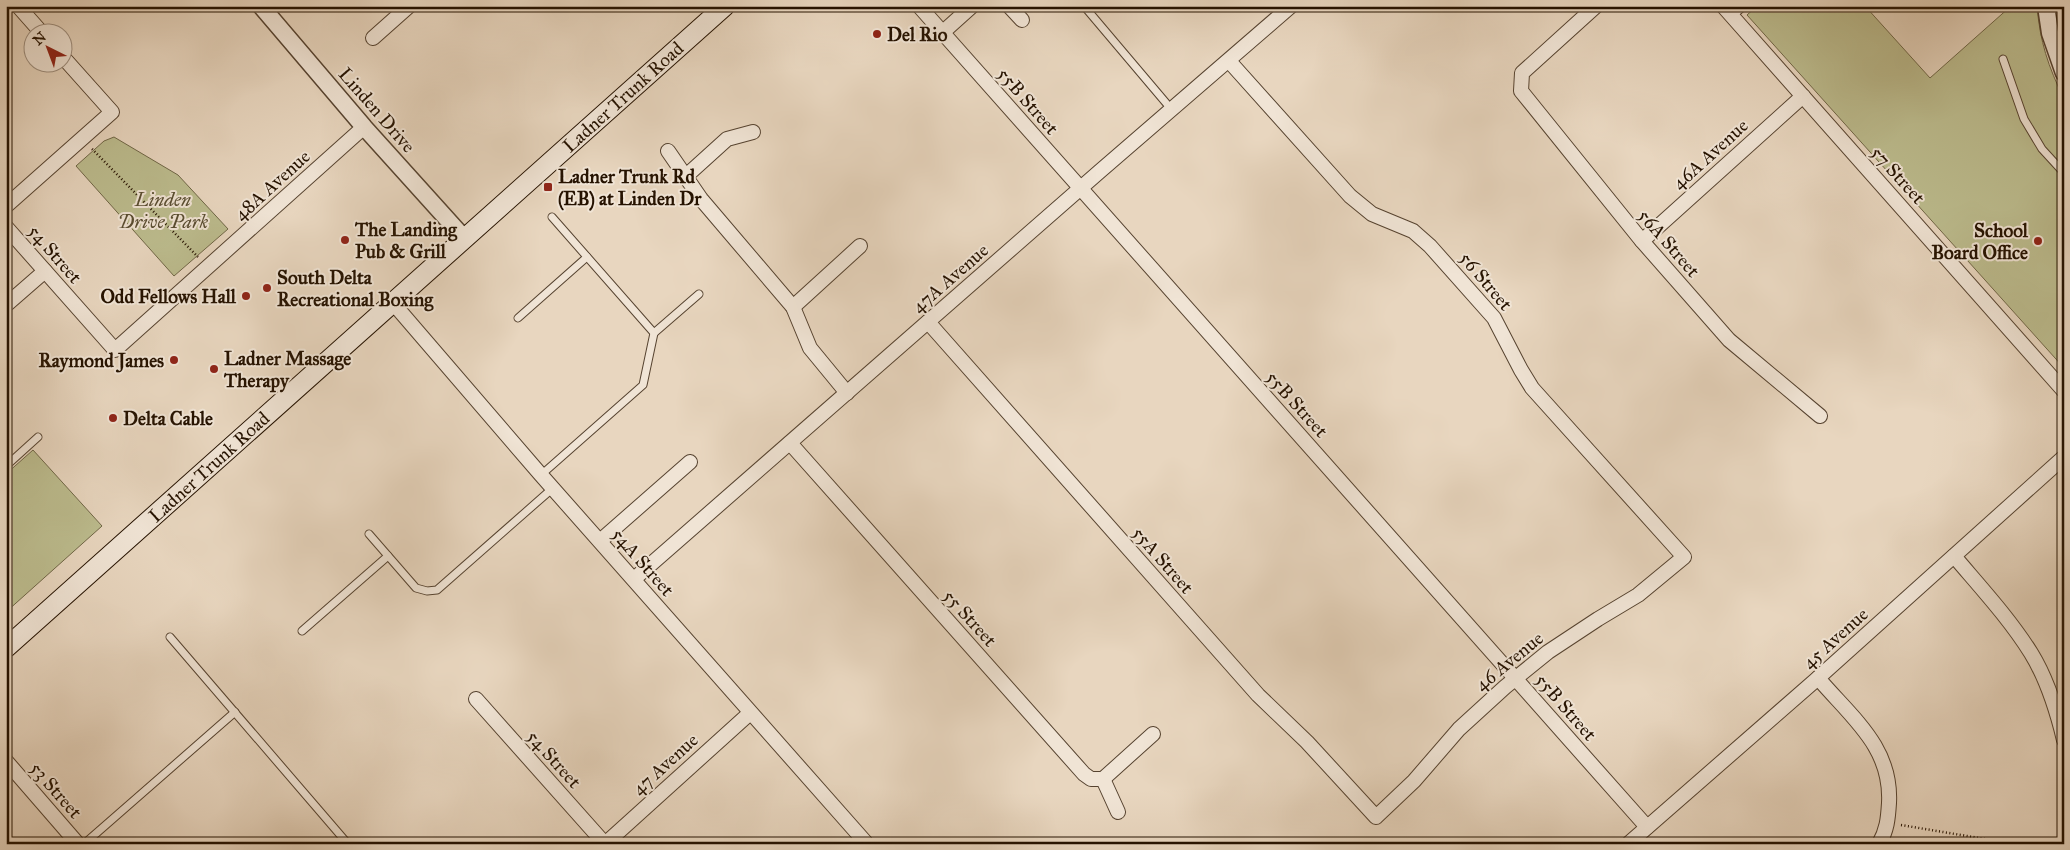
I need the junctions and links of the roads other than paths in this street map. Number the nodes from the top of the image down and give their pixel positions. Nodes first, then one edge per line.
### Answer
1 (18, 6) edge
2 (261, 6) edge
3 (725, 6) edge
4 (919, 6) edge
5 (972, 6) edge
6 (1009, 6) edge
7 (1084, 6) edge
8 (1291, 6) edge
9 (1596, 6) edge
10 (1744, 6) edge
11 (2046, 6) edge
12 (400, 9) edge
13 (1728, 11) edge
14 (1022, 20) dead end
15 (32, 22) edge
16 (942, 33) junction
17 (373, 38) dead end
18 (2003, 59) dead end
19 (1229, 61) junction
20 (72, 67) edge
21 (2064, 73) edge
22 (1803, 96) junction
23 (1172, 110) junction
24 (364, 127) junction
25 (753, 132) dead end
26 (668, 151) dead end
27 (2064, 173) edge
28 (685, 177) junction
29 (1079, 189) junction
30 (6, 206) edge
31 (552, 217) dead end
32 (6, 227) edge
33 (465, 239) junction
34 (1642, 241) junction
35 (860, 246) dead end
36 (587, 257) junction
37 (45, 271) junction
38 (699, 294) dead end
39 (393, 303) junction
40 (6, 305) edge
41 (792, 307) junction
42 (518, 318) dead end
43 (928, 322) junction
44 (654, 333) junction
45 (115, 350) joint
46 (2064, 391) edge
47 (847, 393) junction
48 (1820, 416) dead end
49 (38, 437) dead end
50 (790, 443) junction
51 (2064, 457) edge
52 (690, 462) dead end
53 (6, 466) edge
54 (542, 474) junction
55 (554, 488) junction
56 (369, 534) dead end
57 (600, 541) junction
58 (388, 556) junction
59 (1954, 556) junction
60 (1684, 557) joint
61 (634, 579) junction
62 (302, 630) dead end
63 (170, 637) dead end
64 (6, 648) edge
65 (1516, 678) junction
66 (1818, 678) junction
67 (476, 699) dead end
68 (235, 712) junction
69 (750, 713) junction
70 (1153, 734) dead end
71 (2064, 740) edge
72 (6, 761) edge
73 (1103, 778) junction
74 (1118, 812) dead end
75 (1376, 817) joint
76 (1647, 827) junction
77 (78, 844) edge
78 (84, 844) edge
79 (348, 844) edge
80 (605, 844) edge
81 (867, 844) edge
82 (1628, 844) edge
83 (1879, 844) edge

1 - 15 street
2 - 24 street, Linden Drive
3 - 33 main road, Ladner Trunk Road
4 - 16 street, 55B Street
5 - 16 street
6 - 14 street
7 - 23 lane
8 - 19 street, 47A Avenue
9 - 34 street, 56A Street
10 - 13 lane
11 - 21 street
12 - 17 street
13 - 22 street, 57 Street
16 - 29 street, 55B Street
18 - 27 lane
19 - 23 street, 47A Avenue
19 - 60 street, 56 Street
20 - 30 street
22 - 34 street, 46A Avenue
22 - 46 street, 57 Street
23 - 29 street, 47A Avenue
24 - 33 street, Linden Drive
24 - 45 street, 48A Avenue
25 - 28 street
26 - 28 street
28 - 41 street
29 - 43 street, 47A Avenue
29 - 65 street, 55B Street
31 - 36 lane
32 - 37 street, 54 Street
33 - 39 main road, Ladner Trunk Road
34 - 48 street, 56A Street
35 - 41 street
36 - 42 lane
36 - 44 lane
37 - 40 street
37 - 45 street, 54 Street
38 - 44 lane
39 - 54 street, 54A Street
39 - 64 main road, Ladner Trunk Road
41 - 47 street
43 - 47 street, 47A Avenue
43 - 75 street, 55A Street
44 - 54 lane
47 - 50 street, 47A Avenue
49 - 53 lane
50 - 61 street, 47A Avenue
50 - 73 street, 55 Street
51 - 59 street, 45 Avenue
52 - 57 street
54 - 55 street, 54A Street
55 - 57 street, 54A Street
55 - 58 lane
56 - 58 lane
57 - 61 street, 54A Street
58 - 62 lane
59 - 66 street, 45 Avenue
59 - 71 street
60 - 65 street, 46 Avenue
61 - 69 street, 54A Street
63 - 68 lane
65 - 75 street, 46 Avenue
65 - 76 street, 55B Street
66 - 76 street, 45 Avenue
66 - 83 street
67 - 80 street, 54 Street
68 - 78 lane
68 - 79 lane
69 - 80 street, 47 Avenue
69 - 81 street, 54A Street
70 - 73 street
72 - 77 street, 53 Street
73 - 74 street
76 - 82 street, 45 Avenue

